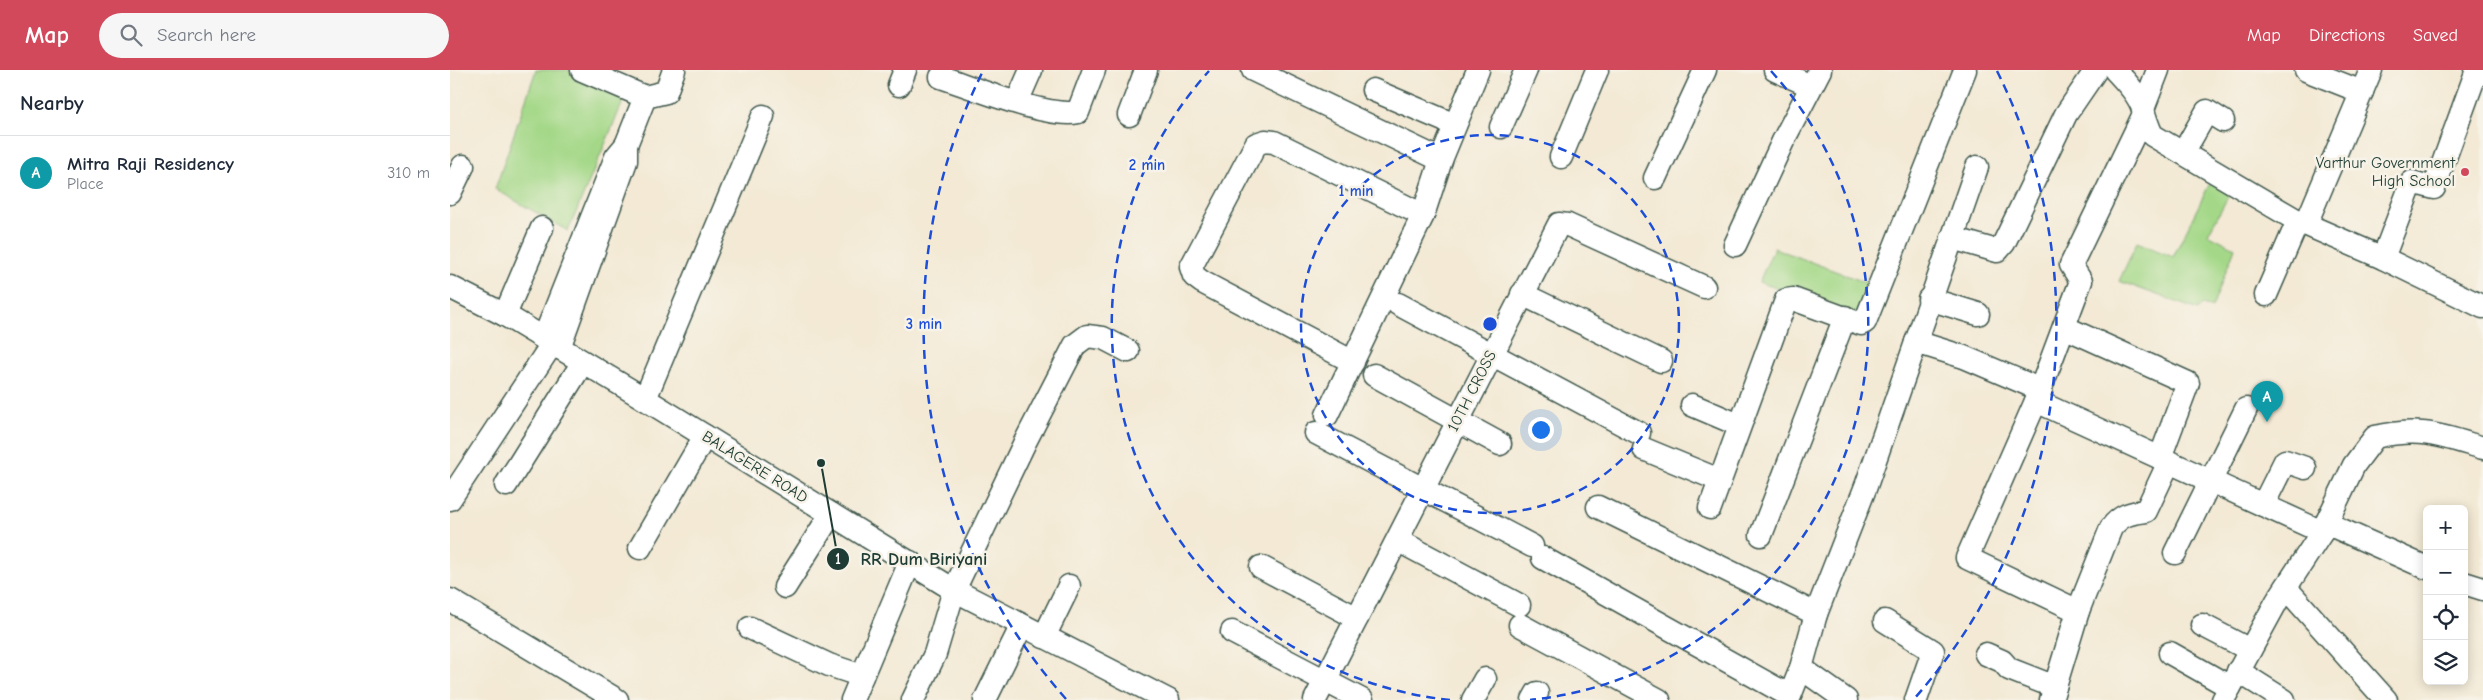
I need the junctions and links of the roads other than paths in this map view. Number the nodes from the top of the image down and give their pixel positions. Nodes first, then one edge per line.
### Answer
1 (582, 70) edge
2 (674, 70) edge
3 (1031, 70) edge
4 (1094, 70) edge
5 (1146, 70) edge
6 (1253, 70) edge
7 (1478, 70) edge
8 (1526, 70) edge
9 (1597, 70) edge
10 (1705, 70) edge
11 (1775, 70) edge
12 (1965, 70) edge
13 (2096, 70) edge
14 (2115, 70) edge
15 (2158, 70) edge
16 (2306, 70) edge
17 (2371, 70) edge
18 (2477, 70) edge
19 (941, 77) dead end
20 (1816, 78) edge
21 (1373, 90) dead end
22 (2362, 92) junction
23 (645, 97) junction
24 (1018, 102) junction
25 (2143, 113) junction
26 (1129, 115) dead end
27 (763, 116) dead end
28 (2224, 121) dead end
29 (1455, 125) junction
30 (1500, 127) dead end
31 (2183, 153) junction
32 (1561, 157) dead end
33 (1441, 160) junction
34 (463, 166) dead end
35 (1977, 167) dead end
36 (1655, 178) dead end
37 (450, 192) edge
38 (1422, 215) junction
39 (2302, 222) junction
40 (542, 228) dead end
41 (1952, 238) junction
42 (1735, 245) dead end
43 (2383, 258) junction
44 (450, 287) edge
45 (1704, 287) dead end
46 (1522, 294) junction
47 (2266, 295) dead end
48 (1929, 299) junction
49 (1398, 304) dead end
50 (2483, 308) edge
51 (1978, 314) dead end
52 (505, 315) junction
53 (1845, 317) junction
54 (2064, 327) junction
55 (1916, 342) junction
56 (552, 343) junction
57 (1128, 351) dead end
58 (1492, 353) junction
59 (1661, 361) dead end
60 (583, 362) junction
61 (1353, 362) junction
62 (1374, 375) dead end
63 (2038, 396) junction
64 (645, 399) junction
65 (1692, 405) dead end
66 (2246, 409) dead end
67 (1457, 421) junction
68 (1739, 425) junction
69 (705, 436) junction
70 (1500, 444) dead end
71 (2483, 448) edge
72 (2165, 460) junction
73 (2305, 468) dead end
74 (1719, 480) junction
75 (2211, 482) junction
76 (506, 485) dead end
77 (1422, 489) junction
78 (450, 499) edge
79 (2263, 505) junction
80 (1598, 507) dead end
81 (1710, 508) dead end
82 (831, 514) junction
83 (2324, 527) junction
84 (1761, 535) dead end
85 (1399, 540) junction
86 (640, 548) dead end
87 (2176, 553) dead end
88 (910, 562) junction
89 (2423, 566) edge
90 (1261, 567) dead end
91 (2468, 584) edge
92 (1069, 586) dead end
93 (786, 587) dead end
94 (2286, 588) junction
95 (2483, 589) edge
96 (954, 590) junction
97 (450, 600) edge
98 (2078, 611) junction
99 (1816, 614) junction
100 (1357, 618) junction
101 (1885, 621) dead end
102 (1022, 625) junction
103 (2202, 625) dead end
104 (750, 628) dead end
105 (1232, 632) dead end
106 (1044, 637) junction
107 (2250, 650) junction
108 (2170, 652) dead end
109 (1986, 654) dead end
110 (1801, 668) junction
111 (862, 676) junction
112 (1485, 679) dead end
113 (2230, 686) edge
114 (1320, 690) edge
115 (2053, 694) edge
116 (1156, 697) edge
117 (1791, 698) edge
118 (617, 700) edge
119 (852, 700) edge
120 (913, 700) edge
121 (985, 700) edge
122 (1362, 700) edge
123 (1473, 700) edge
124 (1659, 700) edge
125 (1846, 700) edge
126 (1916, 700) edge
127 (2284, 700) edge
128 (2386, 700) edge

1 - 23 street
2 - 23 street
3 - 24 street
4 - 24 street
5 - 26 street
6 - 33 street
7 - 29 street
8 - 30 street
9 - 32 street
10 - 36 street
11 - 20 street
12 - 53 street
13 - 41 street
14 - 25 street
15 - 25 street
16 - 22 street
17 - 22 street
18 - 43 street
19 - 24 street
20 - 42 street
21 - 29 street
22 - 39 street
23 - 56 street
25 - 31 street
25 - 54 street
27 - 64 street
28 - 31 street
29 - 33 street
31 - 39 street
33 - 38 street
34 - 37 street
35 - 41 street
38 - 61 street
38 - 61 street
39 - 43 street
39 - 47 street
40 - 52 street
41 - 48 street
43 - 50 street
44 - 52 street, BALAGERE ROAD
45 - 46 street, 10TH CROSS
46 - 58 street, 10TH CROSS
46 - 59 street
48 - 51 street
48 - 55 street
49 - 58 street
52 - 56 street, BALAGERE ROAD
53 - 68 street
53 - 84 street
54 - 63 street
54 - 72 street
55 - 63 street
55 - 99 street
56 - 60 street, BALAGERE ROAD
56 - 78 street
57 - 96 street
58 - 67 street, 10TH CROSS
58 - 74 street
60 - 64 street, BALAGERE ROAD
60 - 76 street
61 - 77 street
62 - 67 street
63 - 72 street
63 - 98 street
64 - 69 street, BALAGERE ROAD
65 - 68 street
66 - 75 street
67 - 70 street
67 - 77 street, 10TH CROSS
68 - 74 street
69 - 82 street, BALAGERE ROAD
69 - 86 street
71 - 83 street
72 - 75 street
72 - 98 street
73 - 79 street
74 - 81 street
75 - 79 street
75 - 87 street
77 - 85 street, 10TH CROSS
77 - 117 street
79 - 83 street
80 - 99 street
82 - 88 street, BALAGERE ROAD
82 - 93 street
83 - 89 street
83 - 94 street
85 - 100 street, 10TH CROSS
85 - 124 street
88 - 96 street, BALAGERE ROAD
88 - 111 street
90 - 100 street
91 - 95 street
92 - 106 street
94 - 107 street
94 - 128 street
96 - 102 street, BALAGERE ROAD
96 - 120 street
97 - 118 street
98 - 115 street
99 - 110 street
100 - 114 street, 10TH CROSS
101 - 126 street
102 - 106 street, BALAGERE ROAD
102 - 121 street
103 - 107 street
104 - 111 street
105 - 114 street
106 - 116 street, BALAGERE ROAD
107 - 113 street
108 - 113 street
109 - 115 street
110 - 117 street
110 - 125 street
111 - 119 street
112 - 123 street
113 - 127 street
114 - 122 street

